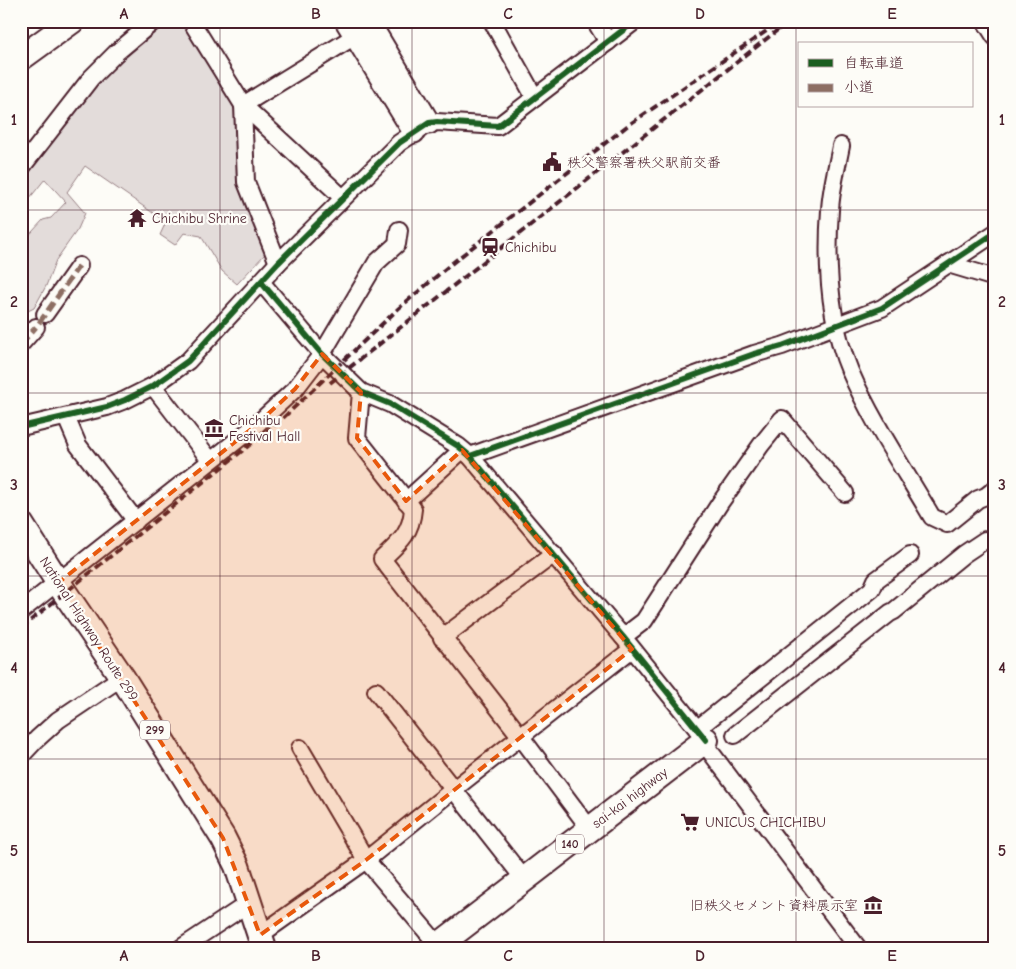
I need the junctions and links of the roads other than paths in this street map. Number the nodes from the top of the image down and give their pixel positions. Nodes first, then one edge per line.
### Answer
1 (72, 21) edge
2 (154, 21) edge
3 (190, 21) edge
4 (492, 21) edge
5 (595, 21) edge
6 (635, 21) edge
7 (985, 21) edge
8 (365, 26) edge
9 (995, 37) edge
10 (608, 42) junction
11 (21, 58) edge
12 (536, 98) junction
13 (243, 105) junction
14 (422, 127) junction
15 (841, 146) dead end
16 (21, 168) edge
17 (343, 198) junction
18 (399, 230) dead end
19 (995, 233) edge
20 (278, 263) junction
21 (948, 264) junction
22 (79, 266) dead end
23 (995, 278) edge
24 (261, 282) junction
25 (836, 325) junction
26 (21, 344) edge
27 (322, 354) junction
28 (153, 386) junction
29 (361, 392) junction
30 (66, 417) junction
31 (21, 427) edge
32 (466, 452) junction
33 (210, 460) junction
34 (995, 489) edge
35 (844, 493) dead end
36 (406, 501) junction
37 (136, 521) junction
38 (21, 524) edge
39 (985, 540) dead end
40 (554, 554) junction
41 (910, 555) dead end
42 (58, 583) junction
43 (21, 611) edge
44 (442, 638) junction
45 (628, 643) junction
46 (122, 677) junction
47 (376, 692) dead end
48 (735, 735) dead end
49 (521, 737) junction
50 (702, 737) junction
51 (300, 748) dead end
52 (21, 756) edge
53 (454, 789) junction
54 (590, 829) junction
55 (366, 860) junction
56 (524, 879) junction
57 (249, 902) junction
58 (262, 942) edge
59 (436, 946) edge
60 (181, 948) edge
61 (858, 948) edge

1 - 11 highway
2 - 16 street
3 - 13 street
4 - 12 street
5 - 10 street
6 - 10 street
7 - 9 street
8 - 13 street
8 - 14 main road
10 - 12 street
12 - 14 street
13 - 17 street
13 - 20 street
14 - 17 street
15 - 25 street
17 - 20 street
18 - 27 street
19 - 21 street
20 - 24 street
21 - 23 street
21 - 25 street
22 - 26 street
24 - 27 street
24 - 28 street
25 - 32 street
25 - 34 street
27 - 29 street
27 - 33 street
28 - 30 street
28 - 33 street
29 - 32 street
29 - 36 street
30 - 31 street
30 - 37 street
32 - 36 street
32 - 40 street
33 - 37 street
35 - 45 street
36 - 44 street
37 - 42 street
38 - 42 highway, National Highway Route 299 / 299
39 - 48 street
40 - 44 street
40 - 45 street
41 - 50 street
42 - 43 street
42 - 46 highway, National Highway Route 299 / 299
44 - 49 street
45 - 49 street
45 - 50 street
46 - 52 street
46 - 57 highway, National Highway Route 299 / 299
47 - 53 street
49 - 53 street
49 - 54 street
50 - 54 highway, sai-kai highway / 140
50 - 61 street
51 - 55 street
53 - 55 street
53 - 56 street
54 - 56 highway, sai-kai highway / 140
55 - 58 street
55 - 59 street
56 - 59 highway, sai-kai highway / 140
57 - 58 highway, National Highway Route 299 / 299
57 - 60 street

